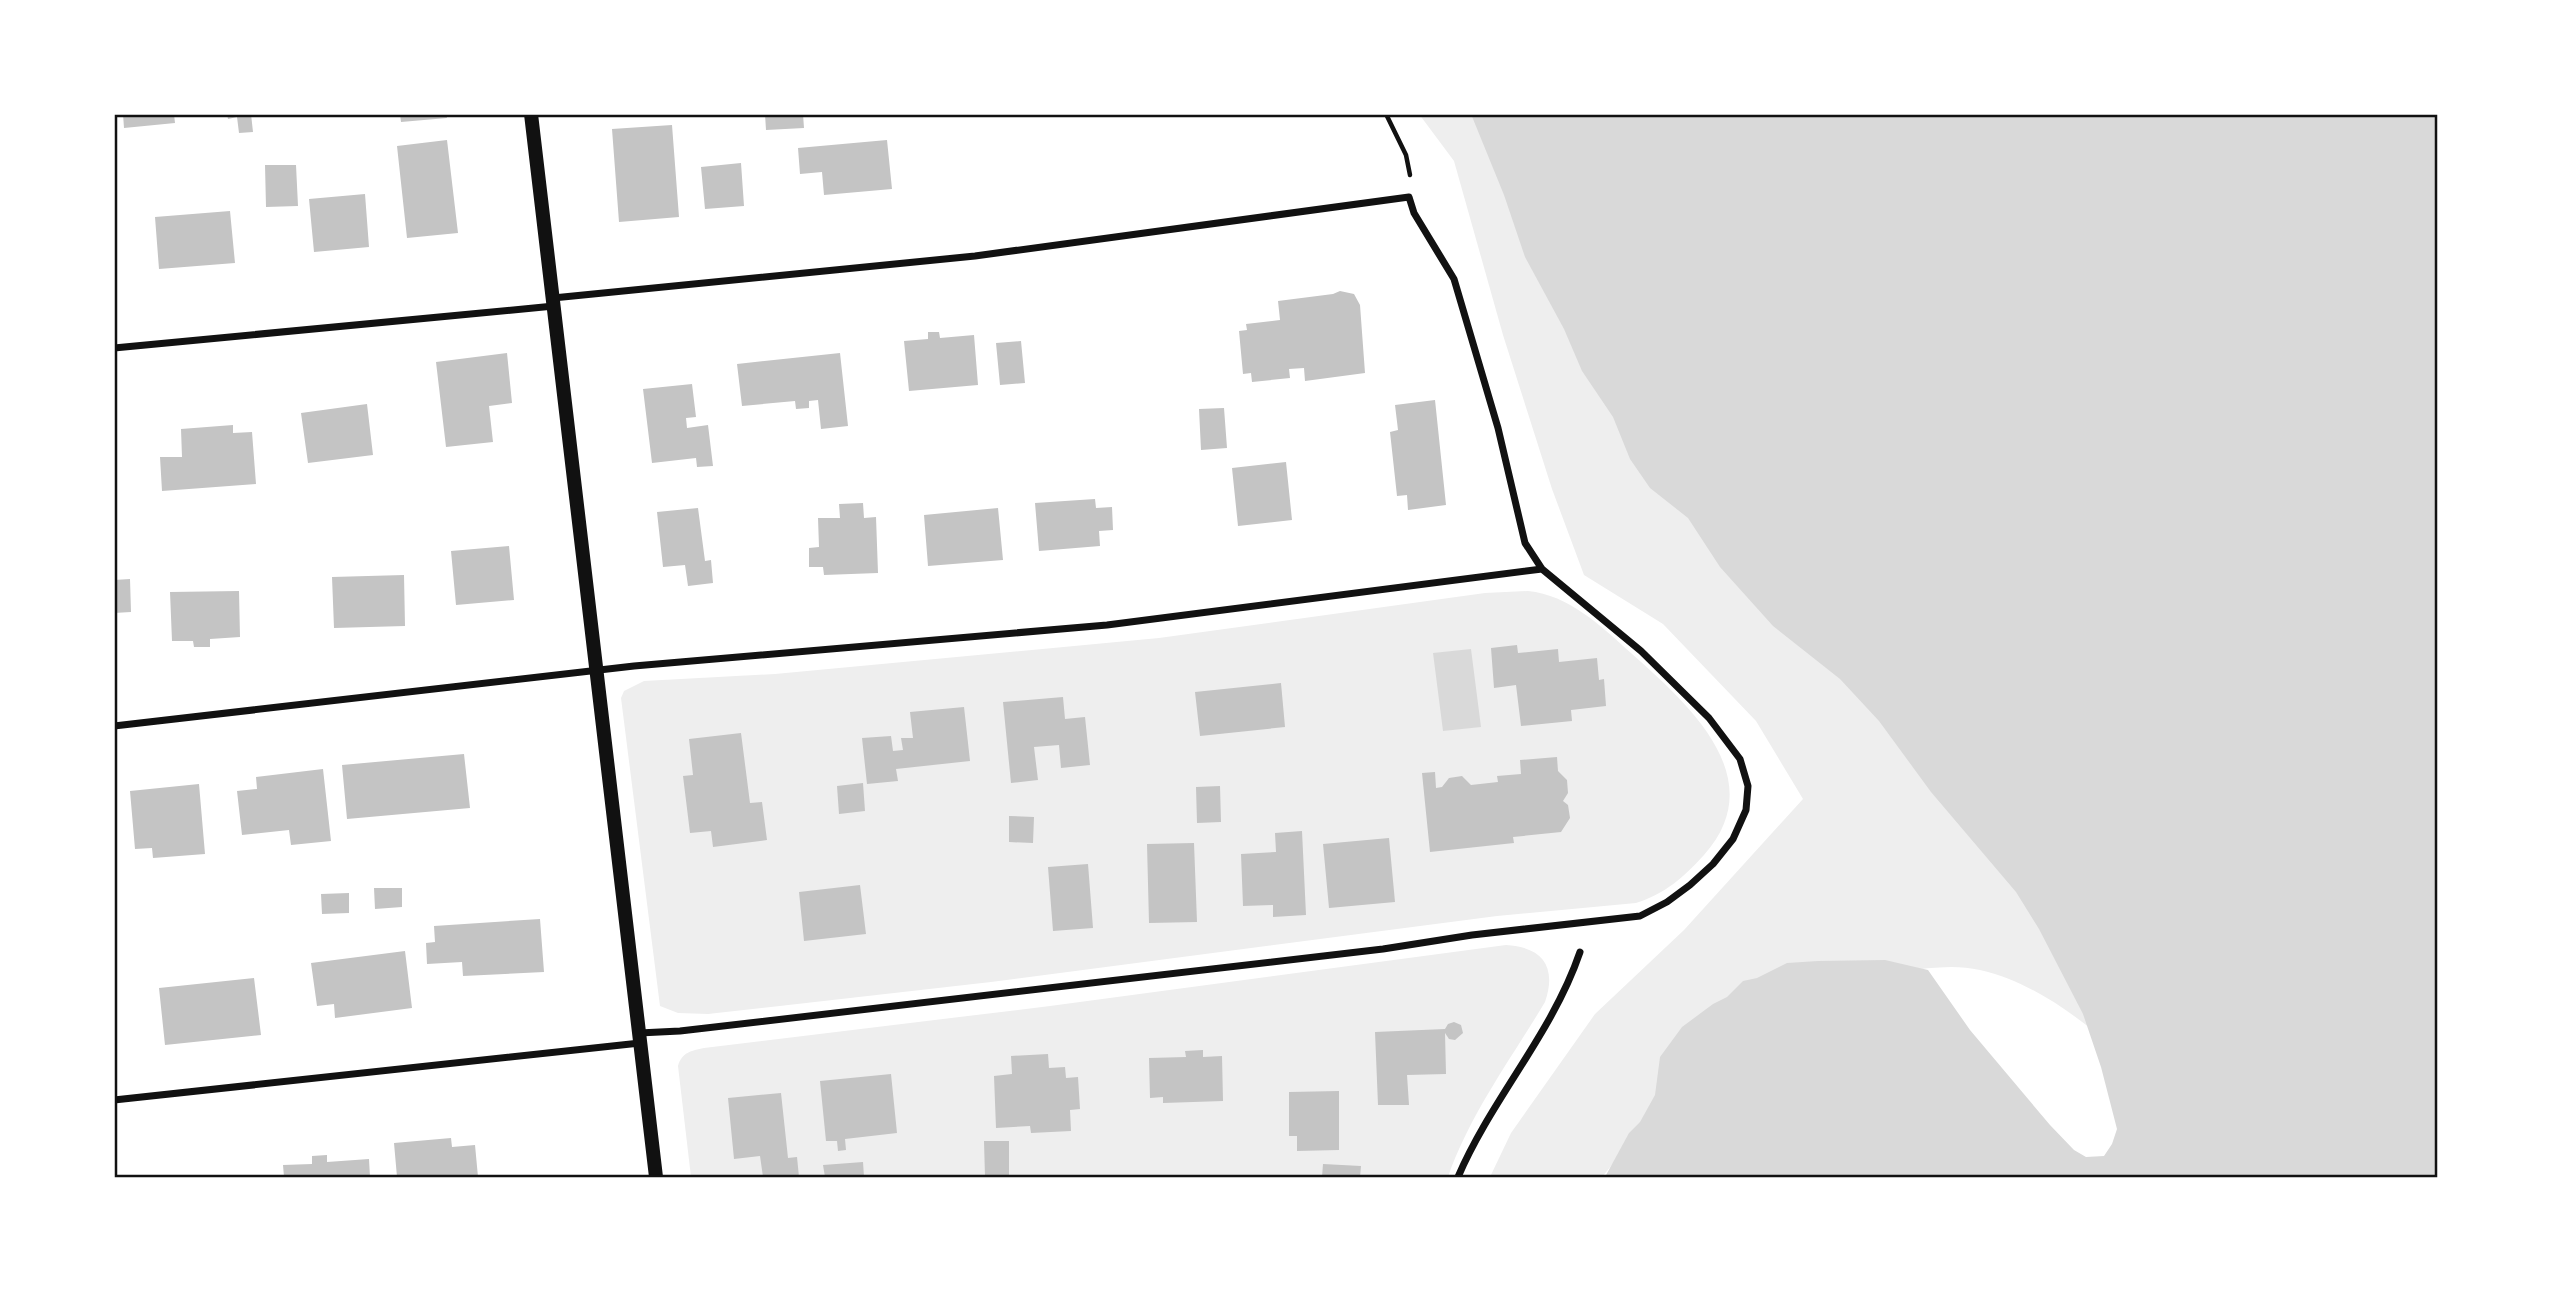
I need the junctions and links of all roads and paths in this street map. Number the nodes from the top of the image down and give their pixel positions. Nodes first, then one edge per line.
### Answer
1 (531, 114) edge
2 (1386, 114) edge
3 (1409, 197) junction
4 (553, 302) junction
5 (114, 348) edge
6 (1542, 569) junction
7 (597, 670) junction
8 (114, 726) edge
9 (1580, 952) dead end
10 (639, 1038) junction
11 (114, 1100) edge
12 (656, 1177) edge
13 (1458, 1177) edge

1 - 4 main road
2 - 3 path
3 - 4 street
3 - 6 street
4 - 5 street
4 - 7 main road
6 - 7 street
6 - 10 street
7 - 8 street
7 - 10 main road
9 - 13 street
10 - 11 street
10 - 12 main road

